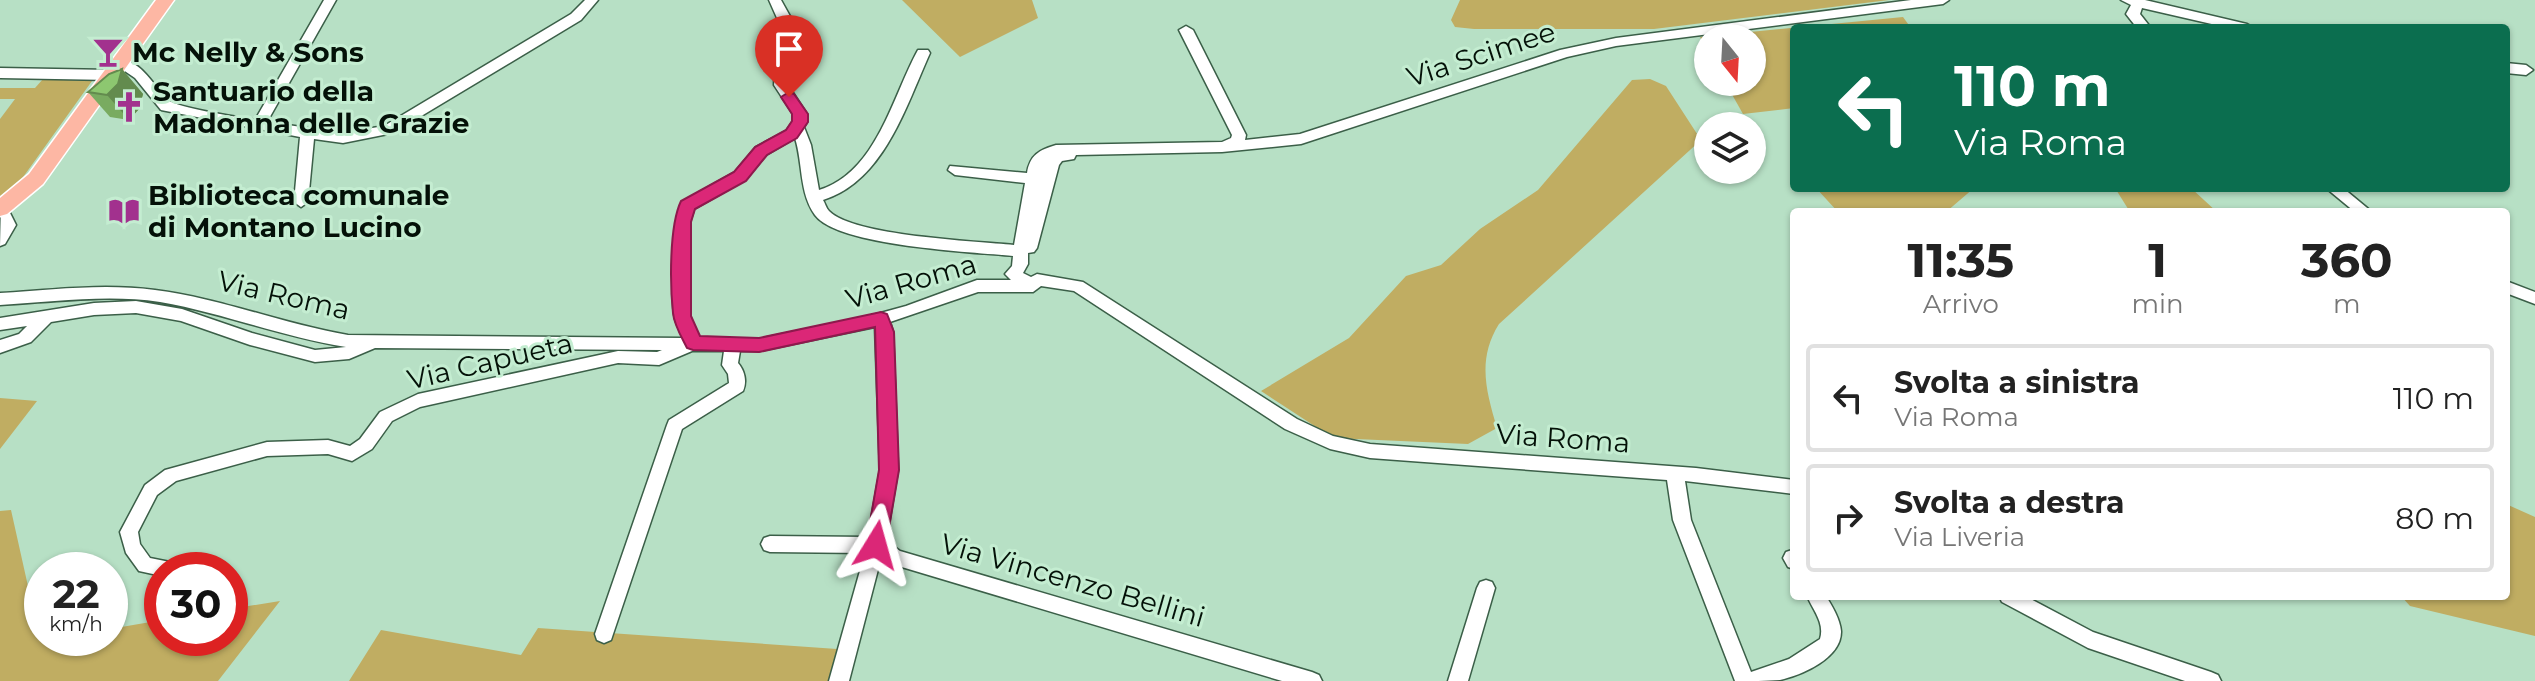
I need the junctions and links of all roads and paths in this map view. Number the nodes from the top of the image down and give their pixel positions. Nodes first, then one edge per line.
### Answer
1 (165, 0) edge
2 (330, 0) edge
3 (592, 0) edge
4 (775, 0) edge
5 (1943, 0) edge
6 (2133, 1) edge
7 (2141, 24) edge
8 (2230, 24) edge
9 (1186, 30) dead end
10 (923, 53) dead end
11 (2510, 68) edge
12 (116, 69) junction
13 (2526, 70) dead end
14 (0, 73) edge
15 (258, 126) junction
16 (797, 128) junction
17 (307, 134) junction
18 (1230, 146) junction
19 (1050, 158) junction
20 (955, 170) dead end
21 (1031, 179) junction
22 (2338, 192) edge
23 (815, 197) junction
24 (301, 202) dead end
25 (2360, 208) edge
26 (0, 209) edge
27 (0, 240) edge
28 (1020, 251) junction
29 (1033, 286) junction
30 (2510, 289) edge
31 (2535, 298) edge
32 (0, 299) edge
33 (45, 318) junction
34 (881, 319) junction
35 (0, 324) edge
36 (375, 340) junction
37 (693, 343) junction
38 (733, 344) junction
39 (0, 347) edge
40 (1675, 474) junction
41 (1790, 487) edge
42 (770, 544) dead end
43 (876, 545) junction
44 (144, 564) edge
45 (1486, 588) dead end
46 (1818, 600) edge
47 (2015, 600) edge
48 (604, 634) dead end
49 (839, 681) edge
50 (1312, 681) edge
51 (1458, 681) edge
52 (1747, 681) edge
53 (2211, 681) edge

1 - 12 main road
2 - 15 street
3 - 17 street
4 - 16 street
5 - 18 street, Via Scimee
6 - 7 street
6 - 8 street
9 - 18 street
10 - 23 street
11 - 13 street
12 - 14 street
12 - 15 street
12 - 26 main road
15 - 17 street
16 - 23 street
16 - 37 street
17 - 24 street
18 - 19 street, Via Scimee
19 - 21 street
19 - 29 street
20 - 21 street
21 - 28 street
22 - 25 street
23 - 28 street
26 - 27 street
28 - 29 street
29 - 34 street, Via Roma
29 - 40 street, Via Roma
30 - 31 street
32 - 36 street, Via Roma
33 - 35 street
33 - 36 street
33 - 39 street
34 - 38 street, Via Roma
34 - 43 street
36 - 37 street, Via Roma
37 - 38 street, Via Roma
37 - 44 street, Via Capueta
38 - 48 street
40 - 41 street, Via Roma
40 - 52 street
42 - 43 street, Via Vincenzo Bellini
43 - 49 street
43 - 50 street, Via Vincenzo Bellini
45 - 51 street
46 - 52 street
47 - 53 street

